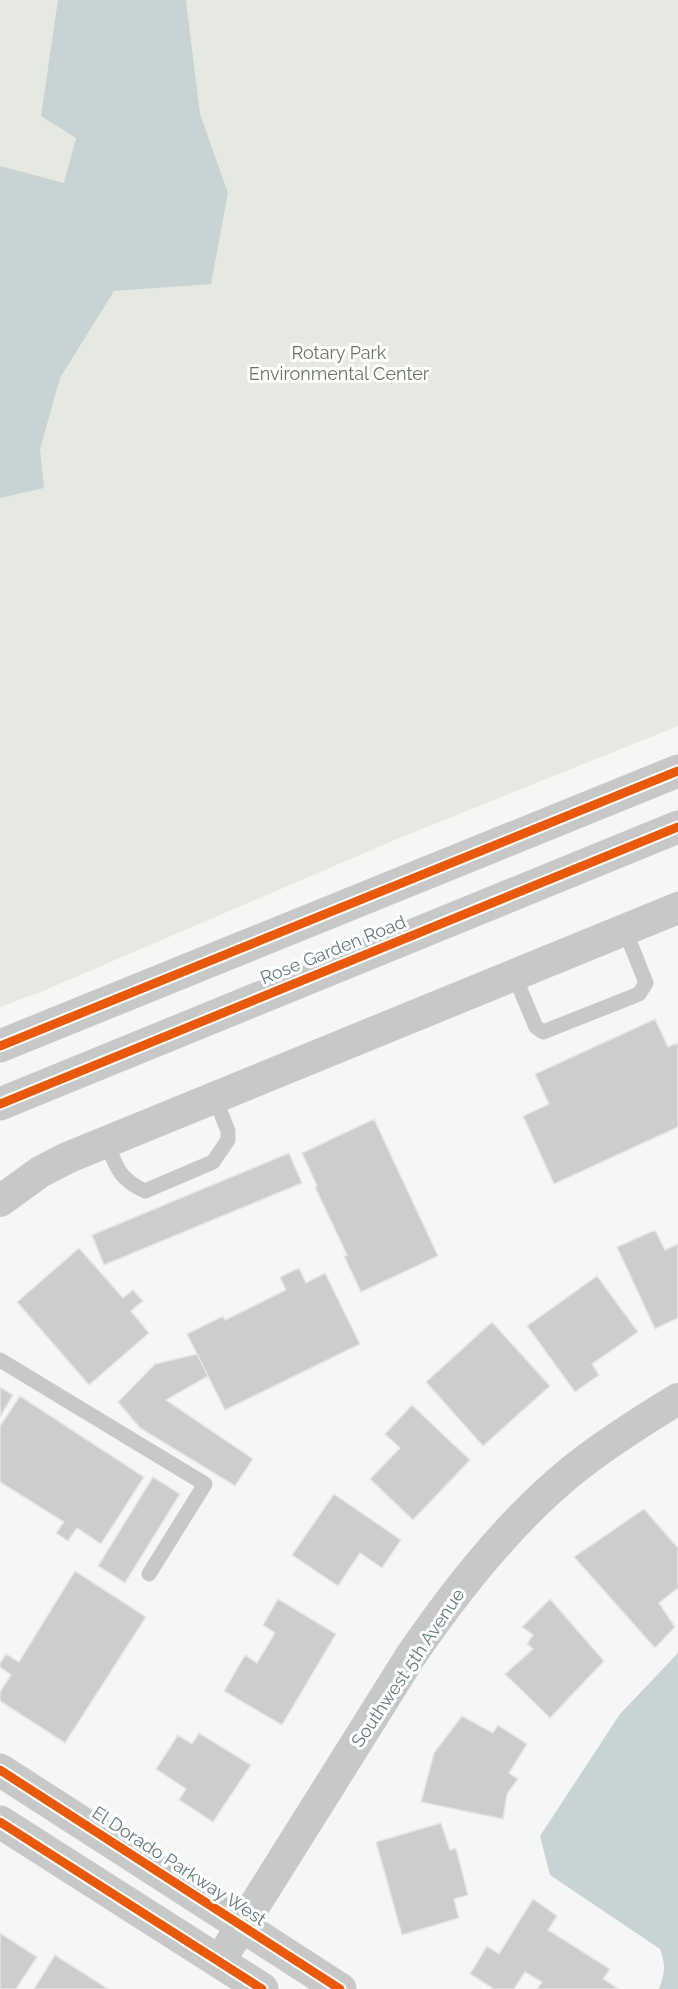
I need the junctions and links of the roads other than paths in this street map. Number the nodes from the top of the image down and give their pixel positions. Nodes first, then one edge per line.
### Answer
1 (678, 771) edge
2 (678, 827) edge
3 (678, 908) edge
4 (625, 930) junction
5 (514, 975) junction
6 (0, 1046) edge
7 (215, 1098) junction
8 (0, 1104) edge
9 (106, 1142) junction
10 (0, 1201) edge
11 (0, 1360) edge
12 (678, 1399) edge
13 (148, 1574) dead end
14 (0, 1770) edge
15 (0, 1822) edge
16 (241, 1926) junction
17 (219, 1962) junction
18 (262, 1989) edge
19 (339, 1989) edge

1 - 6 street, Rose Garden Road
2 - 8 street, Rose Garden Road
3 - 4 street
4 - 5 street
4 - 5 lane
5 - 7 street
7 - 9 street
7 - 9 lane
9 - 10 street
11 - 13 lane
12 - 16 street, Southwest 5th Avenue
14 - 16 street, El Dorado Parkway West
15 - 17 street
16 - 17 street, Southwest 5th Avenue
16 - 19 street, El Dorado Parkway West
17 - 18 street

